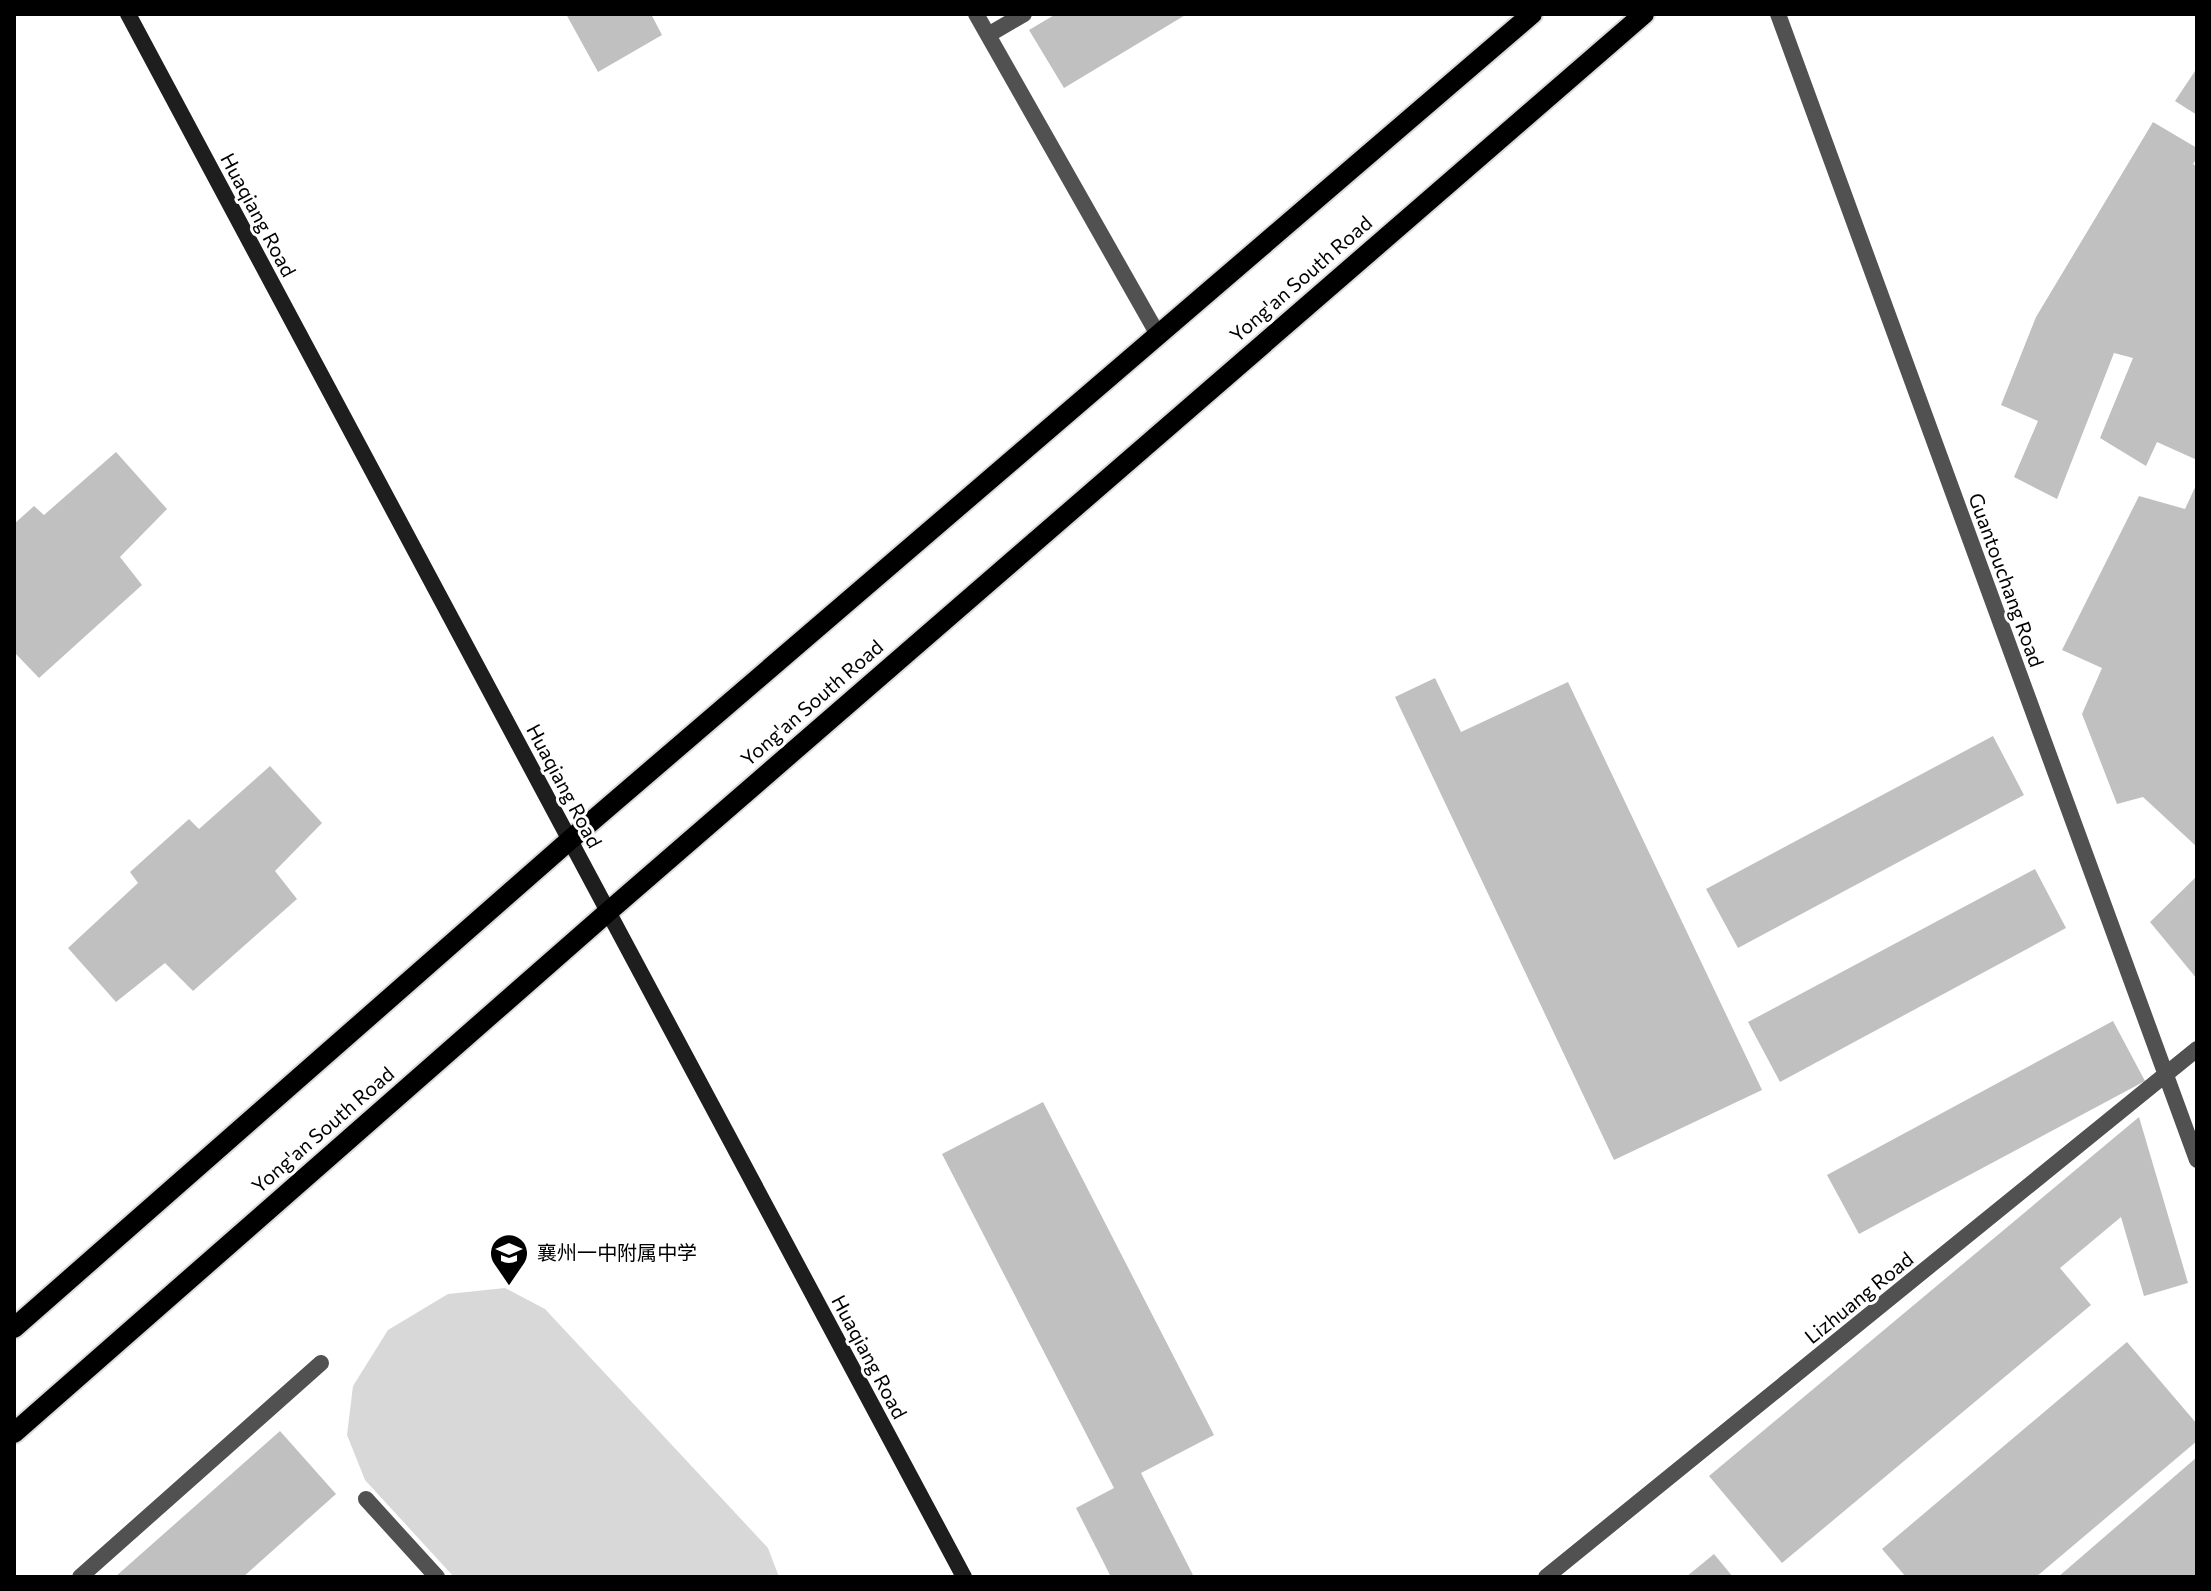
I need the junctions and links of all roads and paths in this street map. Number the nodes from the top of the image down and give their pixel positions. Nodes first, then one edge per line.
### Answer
1 (128, 14) edge
2 (976, 14) edge
3 (1024, 14) edge
4 (1532, 14) edge
5 (1644, 14) edge
6 (1778, 14) edge
7 (988, 35) junction
8 (1157, 333) junction
9 (571, 839) junction
10 (609, 911) junction
11 (2197, 1049) edge
12 (2165, 1075) junction
13 (2197, 1160) edge
14 (14, 1328) edge
15 (321, 1363) dead end
16 (14, 1433) edge
17 (366, 1499) dead end
18 (80, 1577) edge
19 (437, 1577) edge
20 (964, 1577) edge
21 (1546, 1577) edge

1 - 9 street, Huaqiang Road
2 - 7 street
3 - 7 street
4 - 8 main road
5 - 10 main road, Yong'an South Road
6 - 12 street, Guantouchang Road
7 - 8 street
8 - 9 main road
9 - 10 street, Huaqiang Road
9 - 14 main road
10 - 16 main road, Yong'an South Road
10 - 20 street, Huaqiang Road
11 - 12 street, Lizhuang Road
12 - 13 street, Guantouchang Road
12 - 21 street, Lizhuang Road
15 - 18 street
17 - 19 street

